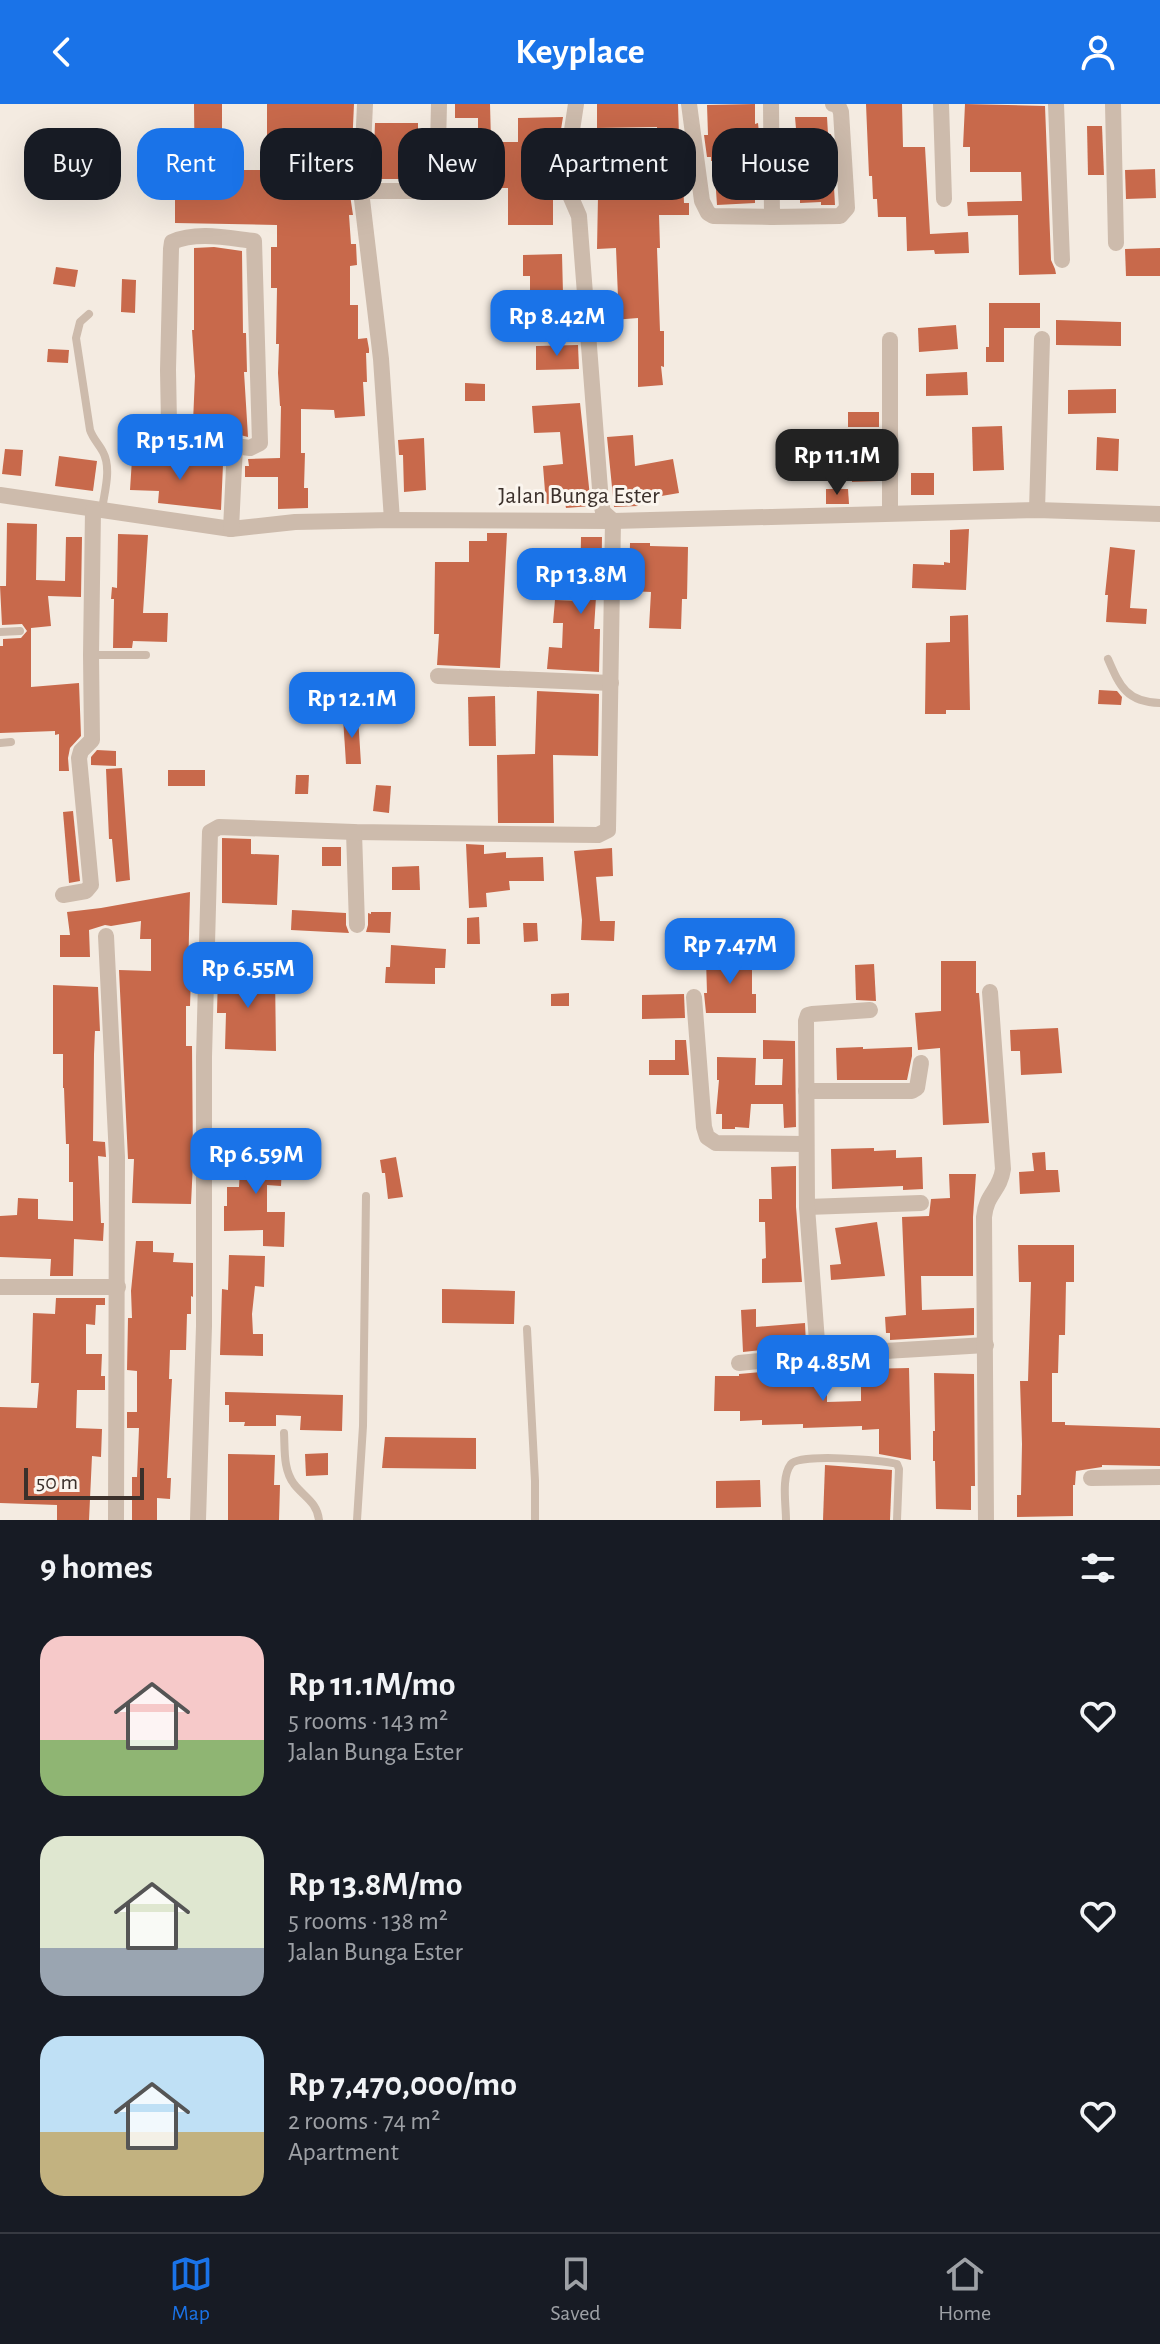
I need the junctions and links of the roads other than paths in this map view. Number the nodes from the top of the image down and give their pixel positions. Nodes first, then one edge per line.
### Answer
1 (365, 104) edge
2 (439, 104) edge
3 (576, 104) edge
4 (689, 104) edge
5 (771, 104) edge
6 (833, 104) edge
7 (941, 104) edge
8 (1056, 104) edge
9 (1113, 104) edge
10 (364, 128) edge
11 (382, 191) edge
12 (944, 199) dead end
13 (362, 200) edge
14 (772, 217) junction
15 (1116, 243) dead end
16 (1062, 260) dead end
17 (89, 314) dead end
18 (1042, 339) dead end
19 (890, 340) dead end
20 (235, 446) junction
21 (0, 495) edge
22 (97, 510) junction
23 (1037, 510) junction
24 (890, 513) junction
25 (1160, 514) edge
26 (392, 520) junction
27 (613, 521) junction
28 (231, 529) junction
29 (20, 631) dead end
30 (0, 632) edge
31 (91, 655) junction
32 (146, 655) dead end
33 (1108, 659) dead end
34 (438, 676) dead end
35 (611, 683) junction
36 (1160, 703) edge
37 (11, 742) dead end
38 (0, 743) edge
39 (354, 832) junction
40 (63, 895) dead end
41 (357, 925) dead end
42 (106, 936) dead end
43 (990, 992) dead end
44 (694, 997) dead end
45 (870, 1010) dead end
46 (921, 1063) dead end
47 (806, 1091) junction
48 (805, 1144) junction
49 (366, 1196) dead end
50 (921, 1203) dead end
51 (807, 1207) junction
52 (0, 1287) edge
53 (118, 1287) junction
54 (527, 1329) dead end
55 (986, 1345) junction
56 (818, 1355) junction
57 (739, 1363) dead end
58 (284, 1433) dead end
59 (1160, 1477) edge
60 (1091, 1478) dead end
61 (116, 1520) edge
62 (198, 1520) edge
63 (319, 1520) edge
64 (357, 1520) edge
65 (535, 1520) edge
66 (786, 1520) edge
67 (897, 1520) edge
68 (986, 1520) edge

1 - 10 street
2 - 11 street
3 - 27 street
4 - 14 street
5 - 14 street
6 - 14 street
7 - 12 street
8 - 16 street
9 - 15 street
13 - 26 street
17 - 22 lane
18 - 23 street
19 - 24 street
20 - 20 street
20 - 28 street
21 - 22 street, Jalan Bunga Ester
22 - 28 street, Jalan Bunga Ester
22 - 31 street
23 - 24 street, Jalan Bunga Ester
23 - 25 street, Jalan Bunga Ester
24 - 27 street, Jalan Bunga Ester
26 - 27 street, Jalan Bunga Ester
26 - 28 street, Jalan Bunga Ester
27 - 35 street
29 - 30 lane
31 - 32 lane
31 - 40 street
33 - 36 lane
34 - 35 street
35 - 39 street
37 - 38 lane
39 - 41 street
39 - 62 street
42 - 53 street
43 - 55 street
44 - 48 street
45 - 47 street
46 - 47 street
47 - 48 street
48 - 51 street
49 - 64 lane
50 - 51 street
51 - 56 street
52 - 53 street
53 - 61 street
54 - 65 lane
55 - 56 street
55 - 68 street
56 - 57 street
58 - 63 lane
59 - 60 street
66 - 67 lane

